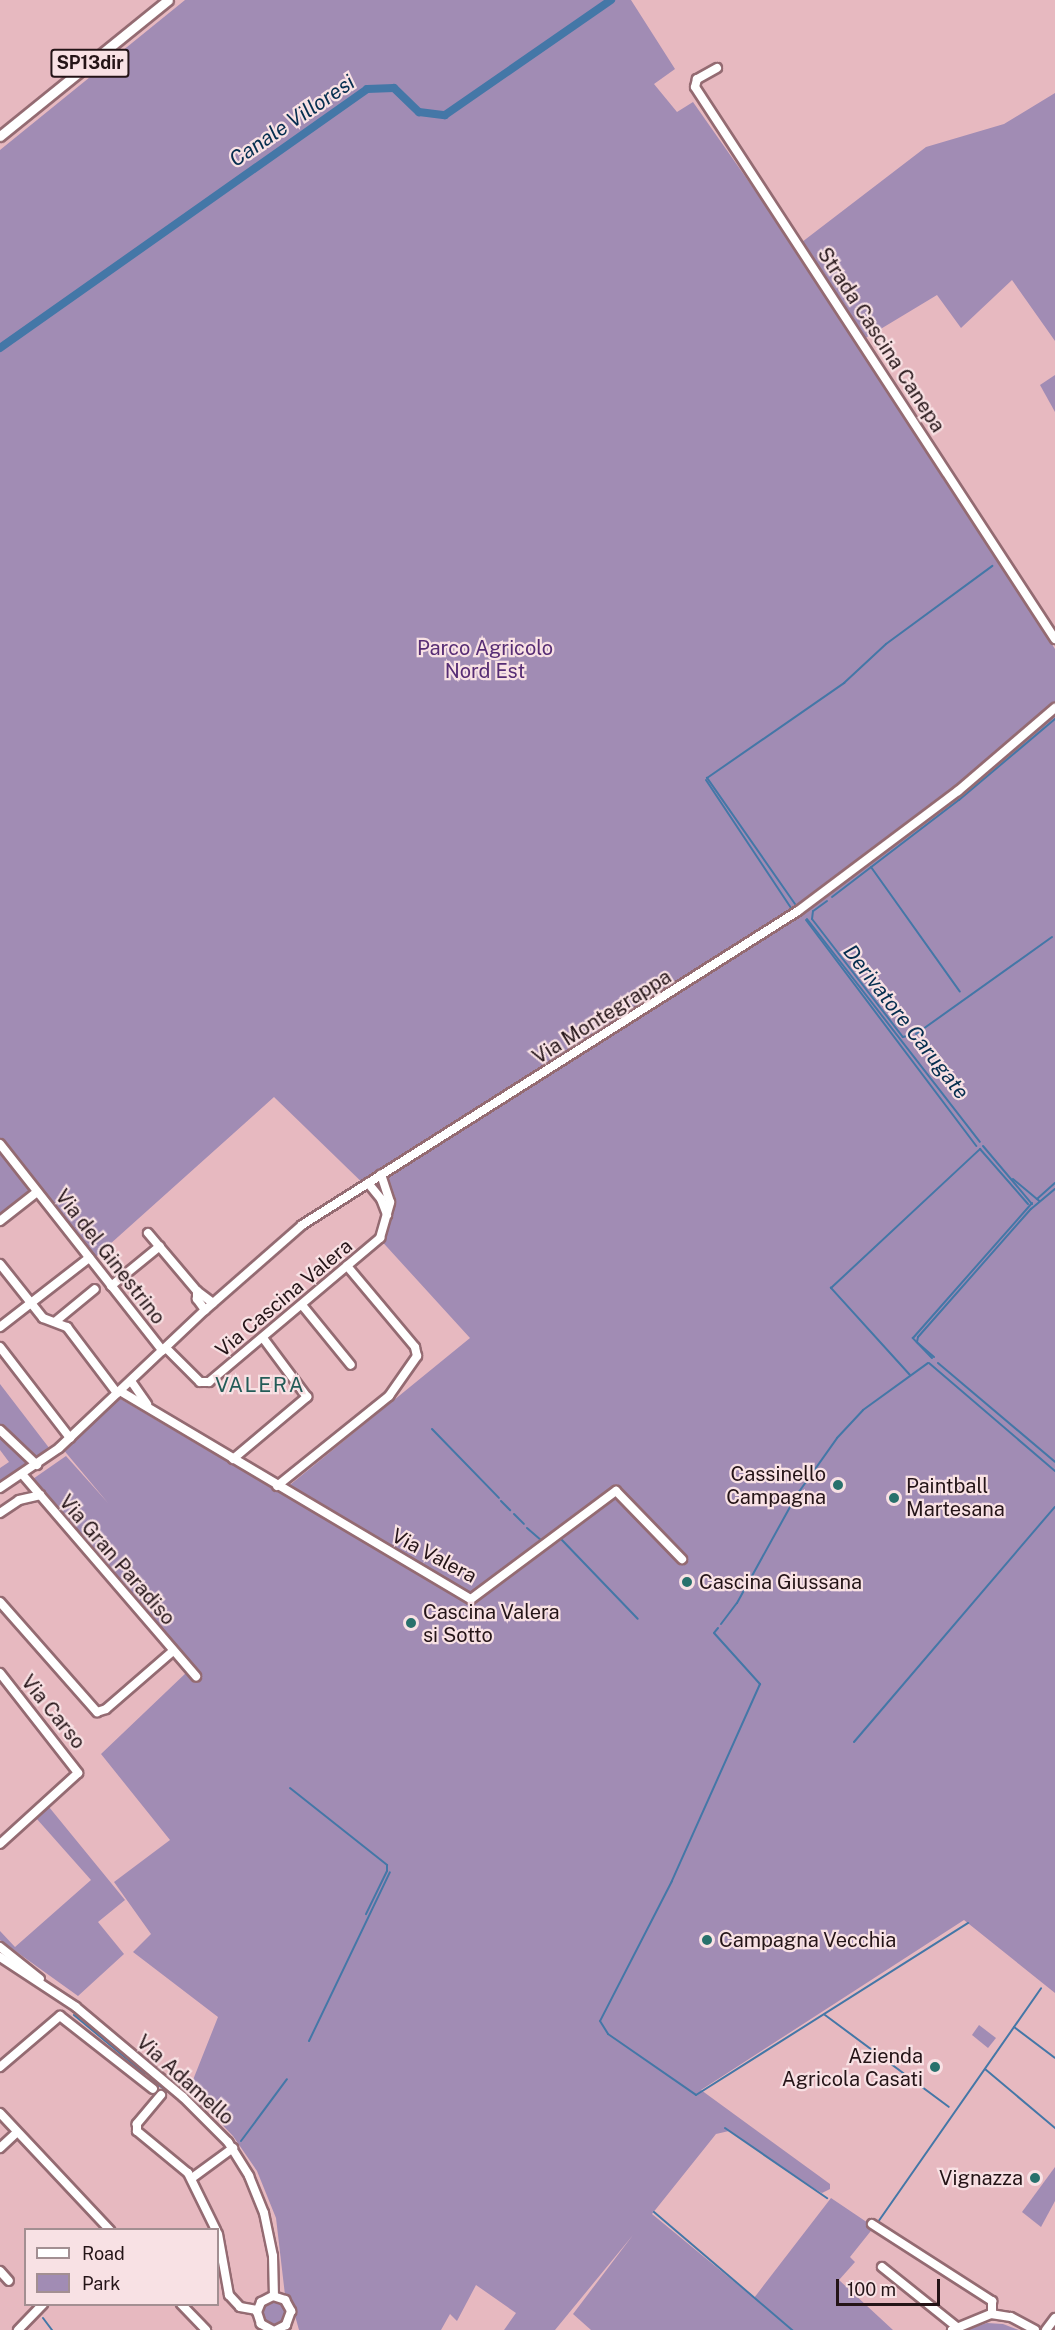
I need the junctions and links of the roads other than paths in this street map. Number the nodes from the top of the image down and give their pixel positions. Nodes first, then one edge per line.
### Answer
1 (168, 0) edge
2 (717, 68) dead end
3 (0, 135) edge
4 (1055, 639) edge
5 (1055, 708) edge
6 (0, 1144) edge
7 (381, 1174) junction
8 (368, 1183) junction
9 (37, 1192) junction
10 (388, 1219) junction
11 (0, 1221) edge
12 (148, 1233) dead end
13 (160, 1246) junction
14 (89, 1258) junction
15 (0, 1264) edge
16 (347, 1266) junction
17 (111, 1286) junction
18 (95, 1289) dead end
19 (197, 1292) junction
20 (213, 1303) junction
21 (31, 1304) junction
22 (302, 1305) junction
23 (205, 1310) junction
24 (56, 1320) junction
25 (0, 1327) edge
26 (263, 1338) junction
27 (0, 1347) edge
28 (164, 1350) junction
29 (351, 1365) dead end
30 (131, 1381) junction
31 (119, 1392) junction
32 (147, 1404) junction
33 (0, 1430) edge
34 (70, 1438) junction
35 (233, 1459) junction
36 (37, 1465) junction
37 (22, 1474) junction
38 (277, 1486) junction
39 (0, 1488) edge
40 (40, 1495) junction
41 (0, 1513) edge
42 (682, 1559) dead end
43 (0, 1602) edge
44 (173, 1651) junction
45 (0, 1673) edge
46 (196, 1676) dead end
47 (0, 1844) edge
48 (0, 1947) edge
49 (0, 1957) edge
50 (47, 1986) junction
51 (1, 2064) edge
52 (153, 2089) dead end
53 (161, 2095) dead end
54 (0, 2113) edge
55 (17, 2132) junction
56 (0, 2148) edge
57 (233, 2148) junction
58 (192, 2178) junction
59 (103, 2223) junction
60 (872, 2224) dead end
61 (97, 2228) edge
62 (109, 2228) edge
63 (216, 2228) edge
64 (219, 2240) edge
65 (882, 2267) dead end
66 (0, 2271) edge
67 (9, 2281) dead end
68 (274, 2296) junction
69 (41, 2306) edge
70 (184, 2306) edge
71 (257, 2310) junction
72 (992, 2314) junction
73 (290, 2318) junction
74 (1055, 2318) edge
75 (261, 2326) edge
76 (954, 2328) edge
77 (18, 2330) edge
78 (206, 2330) edge
79 (274, 2330) edge
80 (292, 2330) edge
81 (1035, 2330) edge
82 (1046, 2330) edge

1 - 3 main road, SP13dir
2 - 4 street, Strada Cascina Canepa
5 - 7 street, Via Montegrappa
6 - 9 street
7 - 8 street, Via Montegrappa
7 - 10 street
8 - 10 street
8 - 20 street, Via Montegrappa
9 - 11 street, Via del Ginestrino
9 - 14 street, Via del Ginestrino
10 - 16 street, Via Cascina Valera
12 - 13 street
13 - 17 street
13 - 19 street
14 - 17 street, Via del Ginestrino
14 - 21 street
15 - 21 street
16 - 22 street, Via Cascina Valera
16 - 38 street
17 - 28 street, Via del Ginestrino
18 - 24 street
19 - 20 street
19 - 23 street
20 - 23 street, Via Montegrappa
21 - 24 street
21 - 25 street
22 - 26 street, Via Cascina Valera
22 - 29 street
23 - 28 street, Via Montegrappa
24 - 31 street
26 - 28 street, Via Cascina Valera
26 - 35 street
27 - 34 street
28 - 30 street, Via Montegrappa
30 - 31 street, Via Montegrappa
30 - 32 street, Via Valera
31 - 32 street, Via Valera
31 - 34 street, Via Montegrappa
32 - 35 street, Via Valera
33 - 36 street
34 - 36 street, Via Montegrappa
35 - 38 street, Via Valera
36 - 37 street, Via Montegrappa
37 - 39 street, Via Montegrappa
37 - 40 street, Via Gran Paradiso
38 - 42 street, Via Valera
40 - 41 street, Via Gran Paradiso
40 - 44 street, Via Gran Paradiso
43 - 44 street, Via Gran Paradiso
44 - 46 street
45 - 47 street, Via Carso
48 - 50 street, Via Adamello
49 - 50 street, Via Adamello
50 - 57 street, Via Adamello
51 - 52 street
53 - 58 street
54 - 55 street
55 - 56 street
55 - 59 street
57 - 58 street
57 - 68 street, Via Adamello
58 - 63 street
59 - 61 street
59 - 62 street
60 - 72 street
64 - 71 street
65 - 76 street
66 - 67 street
68 - 71 street
68 - 73 street
69 - 77 street
70 - 78 street
71 - 75 street
72 - 76 street
72 - 81 street
73 - 79 street
73 - 80 street
74 - 82 street
75 - 79 street

